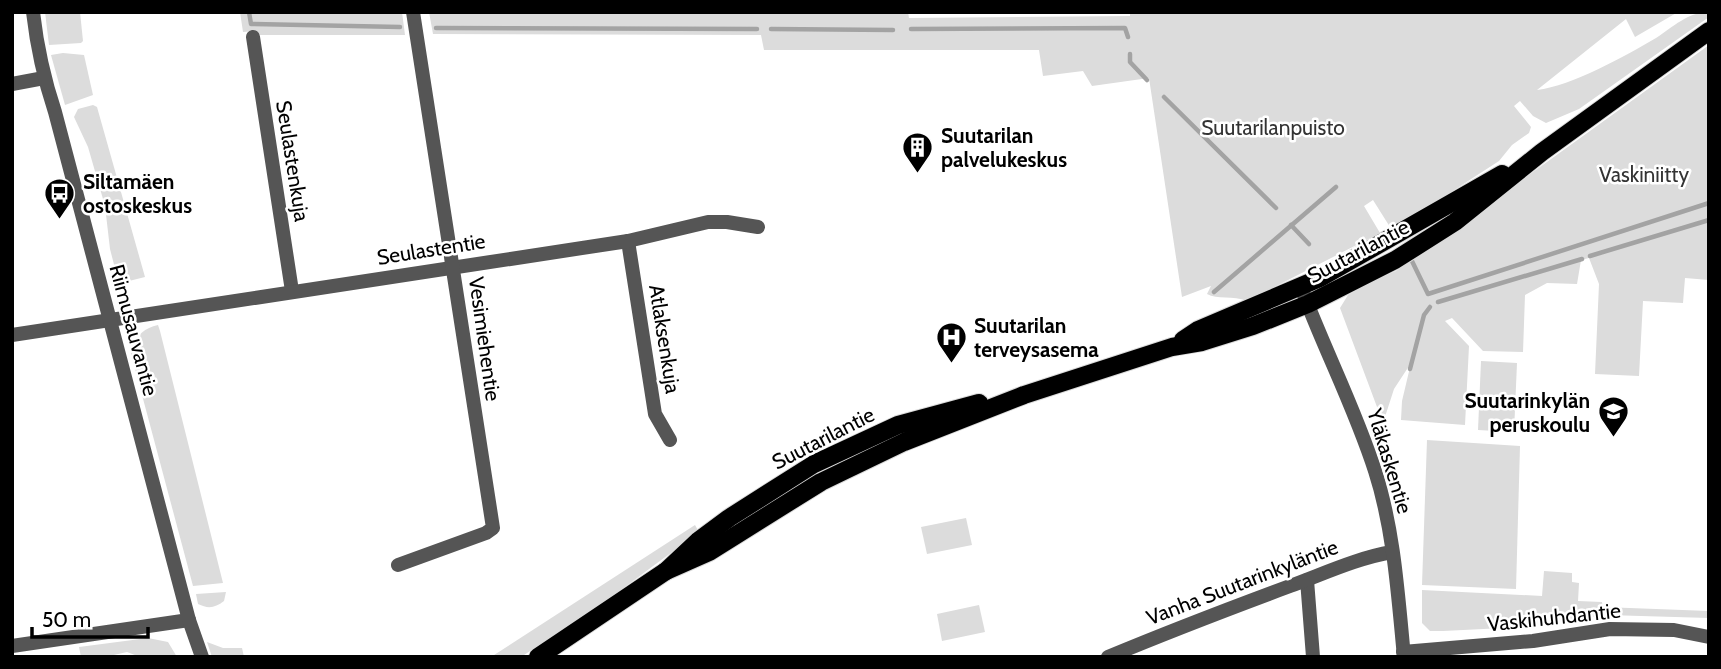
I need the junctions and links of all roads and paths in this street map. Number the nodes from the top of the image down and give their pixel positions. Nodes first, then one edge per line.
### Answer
1 (33, 12) edge
2 (414, 12) edge
3 (1709, 31) edge
4 (253, 37) dead end
5 (44, 78) junction
6 (12, 84) edge
7 (758, 227) dead end
8 (628, 241) junction
9 (453, 267) junction
10 (292, 291) junction
11 (1304, 296) junction
12 (109, 321) junction
13 (12, 335) edge
14 (670, 440) dead end
15 (1392, 552) junction
16 (398, 565) dead end
17 (1307, 580) junction
18 (189, 620) junction
19 (1709, 637) edge
20 (12, 646) edge
21 (1403, 654) edge
22 (202, 657) edge
23 (538, 657) edge
24 (1108, 657) edge
25 (1313, 657) edge

1 - 5 street, Riimusauvantie
2 - 9 street, Vesimiehentie
3 - 11 main road, Suutarilantie
4 - 10 street, Seulastenkuja
5 - 6 street
5 - 12 street, Riimusauvantie
7 - 8 street, Seulastentie
8 - 9 street, Seulastentie
8 - 14 street, Atlaksenkuja
9 - 10 street, Seulastentie
9 - 16 street, Vesimiehentie
10 - 12 street, Seulastentie
11 - 15 street, Yläkaskentie
11 - 23 main road, Suutarilantie
12 - 13 street, Seulastentie
12 - 18 street, Riimusauvantie
15 - 17 street, Vanha Suutarinkyläntie
15 - 21 street, Yläkaskentie
17 - 24 street, Vanha Suutarinkyläntie
17 - 25 street
18 - 20 street
18 - 22 street, Riimusauvantie
19 - 21 street, Vaskihuhdantie

